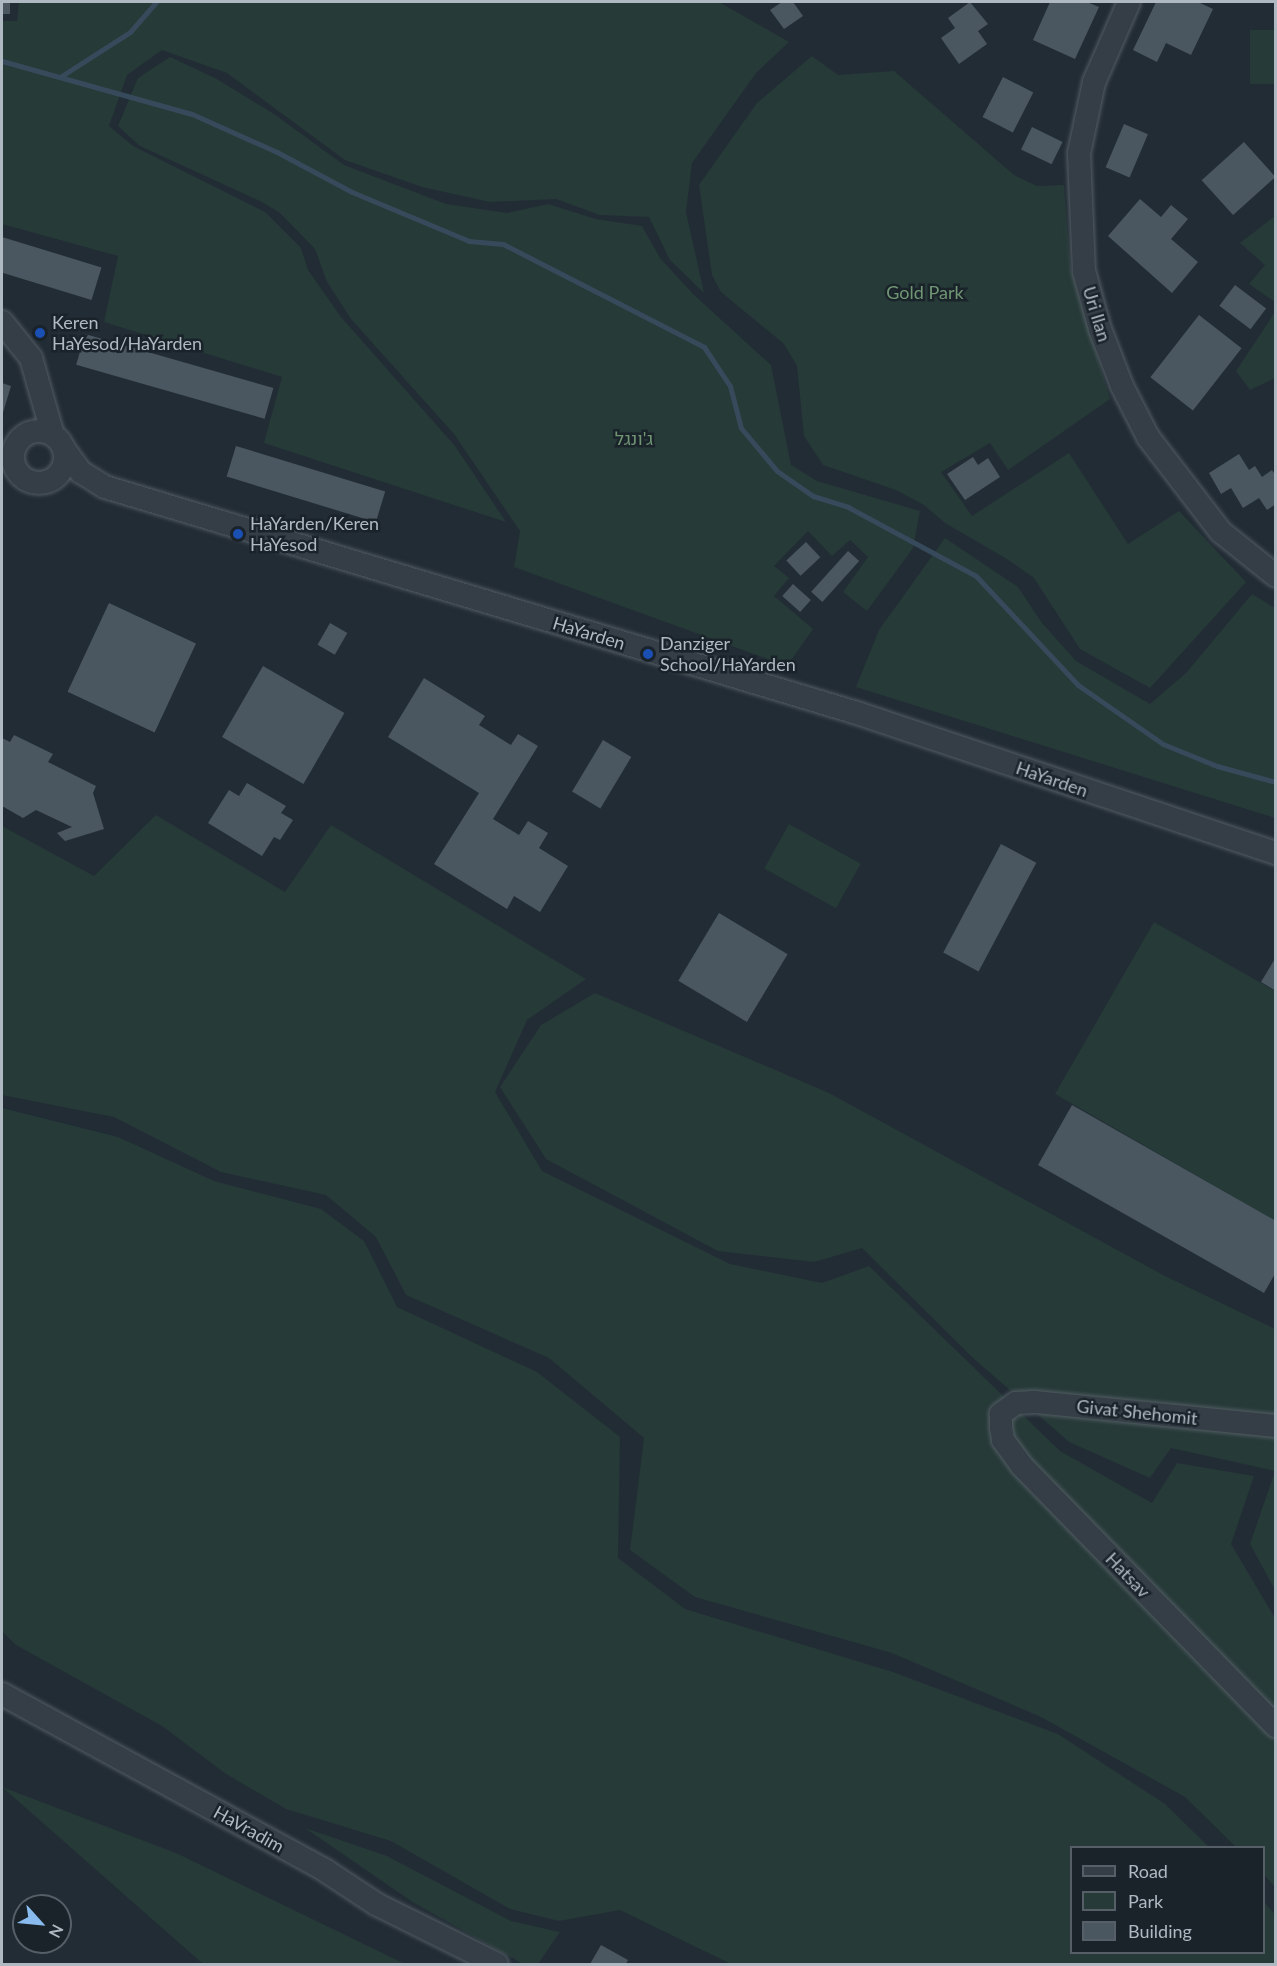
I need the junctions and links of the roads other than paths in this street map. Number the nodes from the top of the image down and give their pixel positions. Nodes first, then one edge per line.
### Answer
1 (1129, 2) edge
2 (2, 322) edge
3 (37, 376) junction
4 (14, 442) edge
5 (58, 442) junction
6 (11, 471) edge
7 (45, 483) junction
8 (105, 487) junction
9 (1275, 576) edge
10 (1275, 853) edge
11 (1002, 1414) joint
12 (1275, 1426) edge
13 (2, 1694) edge
14 (1275, 1726) edge
15 (496, 1965) edge

1 - 9 street, Uri Ilan
2 - 3 street
3 - 4 street
3 - 5 street
4 - 5 street
4 - 6 street
5 - 7 street
5 - 8 street, HaYarden
6 - 7 street
7 - 8 street, HaYarden
8 - 10 street, HaYarden
11 - 12 street, Givat Shehomit
11 - 14 street, Hatsav
13 - 15 street, HaVradim

